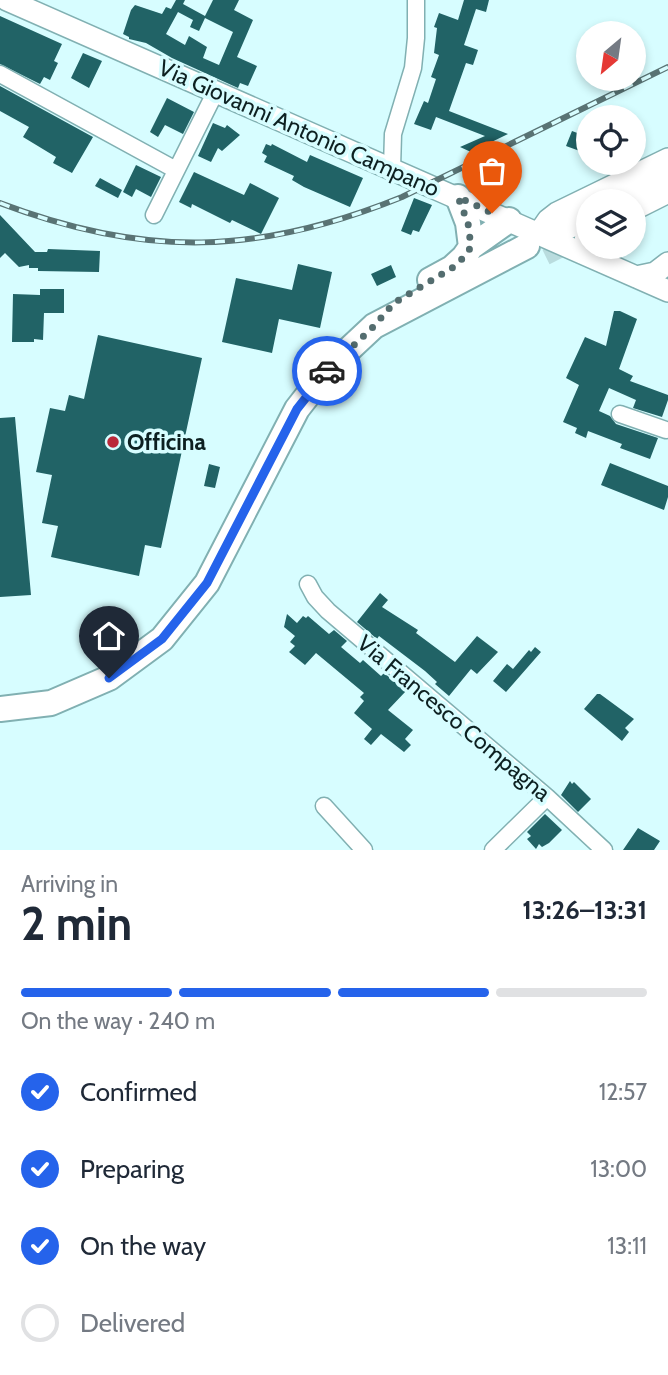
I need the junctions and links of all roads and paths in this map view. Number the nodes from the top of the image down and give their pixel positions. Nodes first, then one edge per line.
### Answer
1 (7, 0) edge
2 (416, 0) edge
3 (0, 74) edge
4 (215, 91) junction
5 (668, 159) edge
6 (383, 164) junction
7 (176, 170) junction
8 (668, 177) edge
9 (627, 189) edge
10 (644, 189) edge
11 (668, 195) edge
12 (458, 197) junction
13 (646, 206) edge
14 (153, 215) dead end
15 (509, 220) junction
16 (576, 226) edge
17 (533, 240) junction
18 (471, 247) junction
19 (668, 263) edge
20 (636, 276) junction
21 (668, 290) edge
22 (374, 326) junction
23 (620, 414) dead end
24 (666, 430) dead end
25 (308, 584) dead end
26 (0, 709) edge
27 (547, 797) junction
28 (324, 806) dead end
29 (364, 850) edge
30 (493, 850) edge
31 (604, 850) edge

1 - 4 main road, Via Giovanni Antonio Campano
2 - 6 street
3 - 7 street
4 - 6 main road, Via Giovanni Antonio Campano
4 - 7 street
5 - 9 main road
6 - 12 main road, Via Giovanni Antonio Campano
7 - 14 street
8 - 10 highway
11 - 13 street
12 - 15 main road, Via Giovanni Antonio Campano
12 - 18 highway
15 - 16 main road
15 - 17 main road, Via Giovanni Antonio Campano
15 - 18 highway
16 - 17 main road
17 - 20 main road, Via Giovanni Antonio Campano
17 - 22 highway
18 - 22 highway
19 - 20 main road
20 - 21 main road, Via Giovanni Antonio Campano
22 - 26 highway
23 - 24 street
25 - 27 street, Via Francesco Compagna
27 - 30 street
27 - 31 street, Via Francesco Compagna
28 - 29 street

